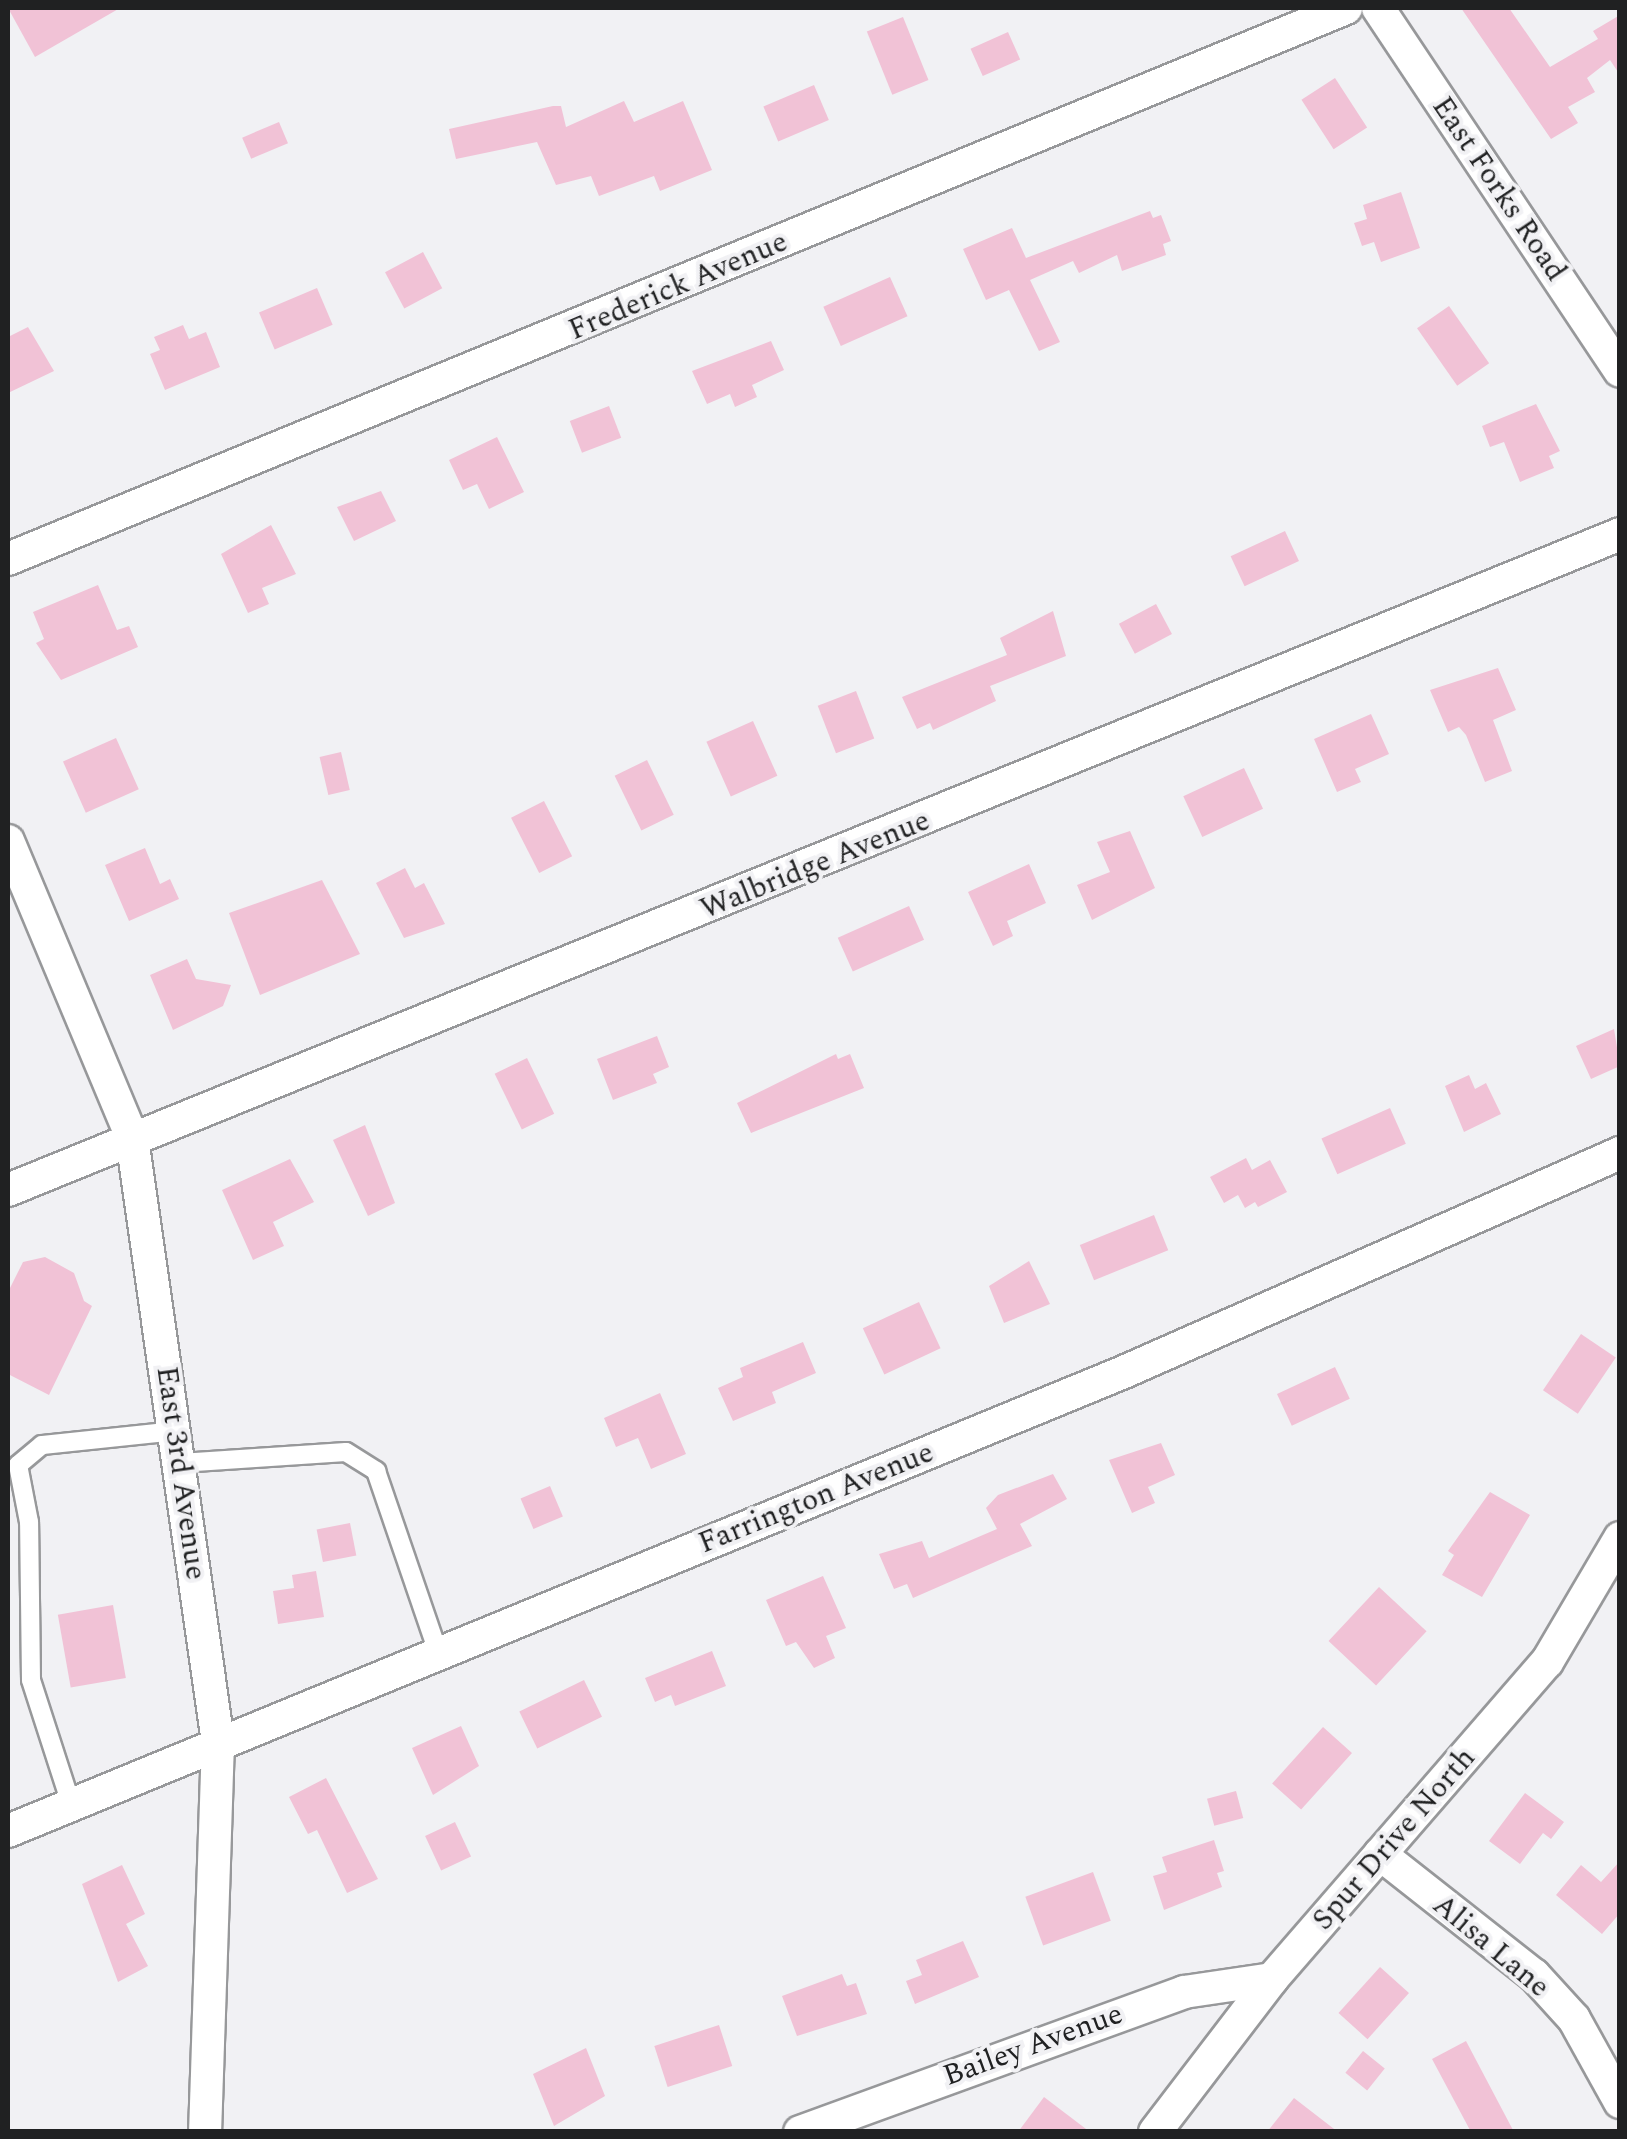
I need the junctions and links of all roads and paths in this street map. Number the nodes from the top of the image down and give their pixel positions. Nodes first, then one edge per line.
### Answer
1 (1346, 8) edge
2 (1378, 8) edge
3 (1620, 371) edge
4 (1620, 534) edge
5 (8, 560) edge
6 (8, 842) edge
7 (132, 1138) junction
8 (1620, 1153) edge
9 (8, 1190) edge
10 (178, 1447) junction
11 (1620, 1538) edge
12 (438, 1652) junction
13 (218, 1742) junction
14 (71, 1804) junction
15 (8, 1831) edge
16 (1380, 1854) junction
17 (1272, 1980) junction
18 (1620, 2102) edge
19 (205, 2132) edge
20 (800, 2132) edge
21 (1156, 2132) edge

1 - 5 street, Frederick Avenue
2 - 3 street, East Forks Road
4 - 7 street, Walbridge Avenue
6 - 7 street, East 3rd Avenue
7 - 9 street, Walbridge Avenue
7 - 10 street, East 3rd Avenue
8 - 12 street, Farrington Avenue
10 - 12 lane
10 - 13 street, East 3rd Avenue
10 - 14 lane
11 - 16 street, Spur Drive North
12 - 13 street, Farrington Avenue
13 - 14 street, Farrington Avenue
13 - 19 street, East 3rd Avenue
14 - 15 street, Farrington Avenue
16 - 17 street, Spur Drive North
16 - 18 street, Alisa Lane
17 - 20 street, Bailey Avenue
17 - 21 street, Spur Drive North

